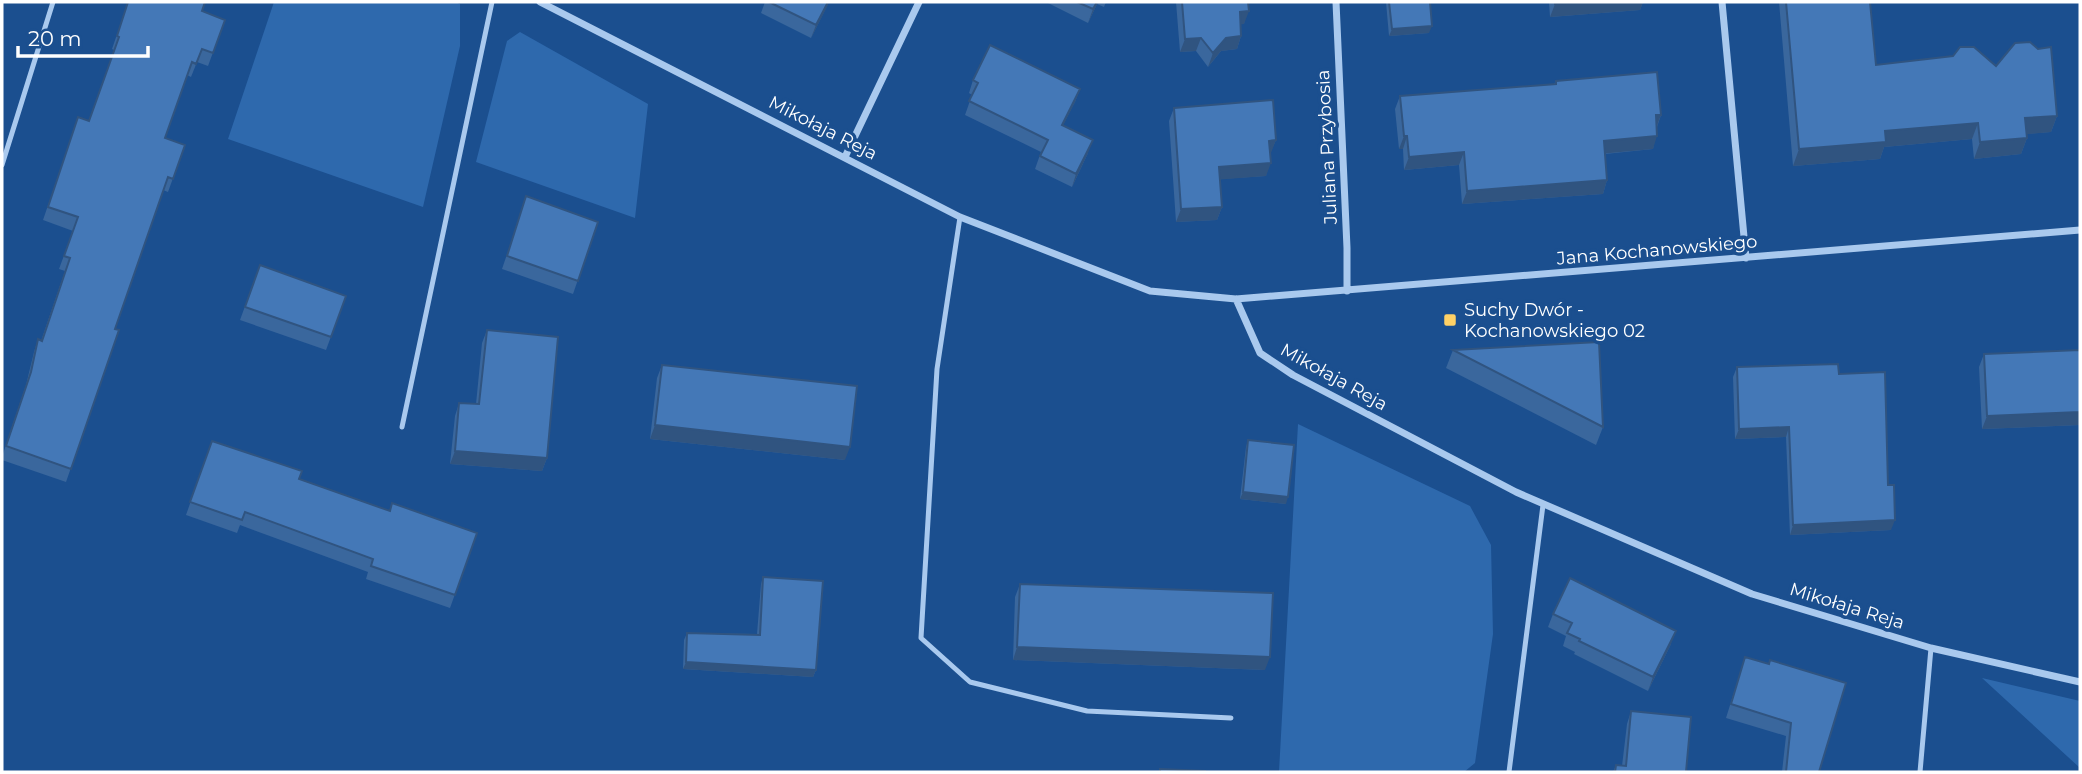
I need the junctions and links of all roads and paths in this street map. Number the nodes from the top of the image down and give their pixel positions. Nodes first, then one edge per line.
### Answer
1 (53, 2) edge
2 (492, 2) edge
3 (540, 2) edge
4 (919, 2) edge
5 (1336, 2) edge
6 (1722, 2) edge
7 (845, 157) junction
8 (2, 165) edge
9 (960, 217) junction
10 (2080, 230) edge
11 (1746, 258) junction
12 (1347, 292) junction
13 (1236, 299) junction
14 (402, 427) dead end
15 (1543, 505) junction
16 (1931, 648) junction
17 (2080, 682) edge
18 (1231, 718) dead end
19 (1509, 772) edge
20 (1920, 772) edge

1 - 8 lane
2 - 14 lane
3 - 7 street, Mikołaja Reja
4 - 7 street
5 - 12 street, Juliana Przybosia
6 - 11 street
7 - 9 street, Mikołaja Reja
9 - 13 street, Mikołaja Reja
9 - 18 lane
10 - 11 street, Jana Kochanowskiego
11 - 12 street, Jana Kochanowskiego
12 - 13 street, Jana Kochanowskiego
13 - 15 street, Mikołaja Reja
15 - 16 street, Mikołaja Reja
15 - 19 lane
16 - 17 street, Mikołaja Reja
16 - 20 lane

